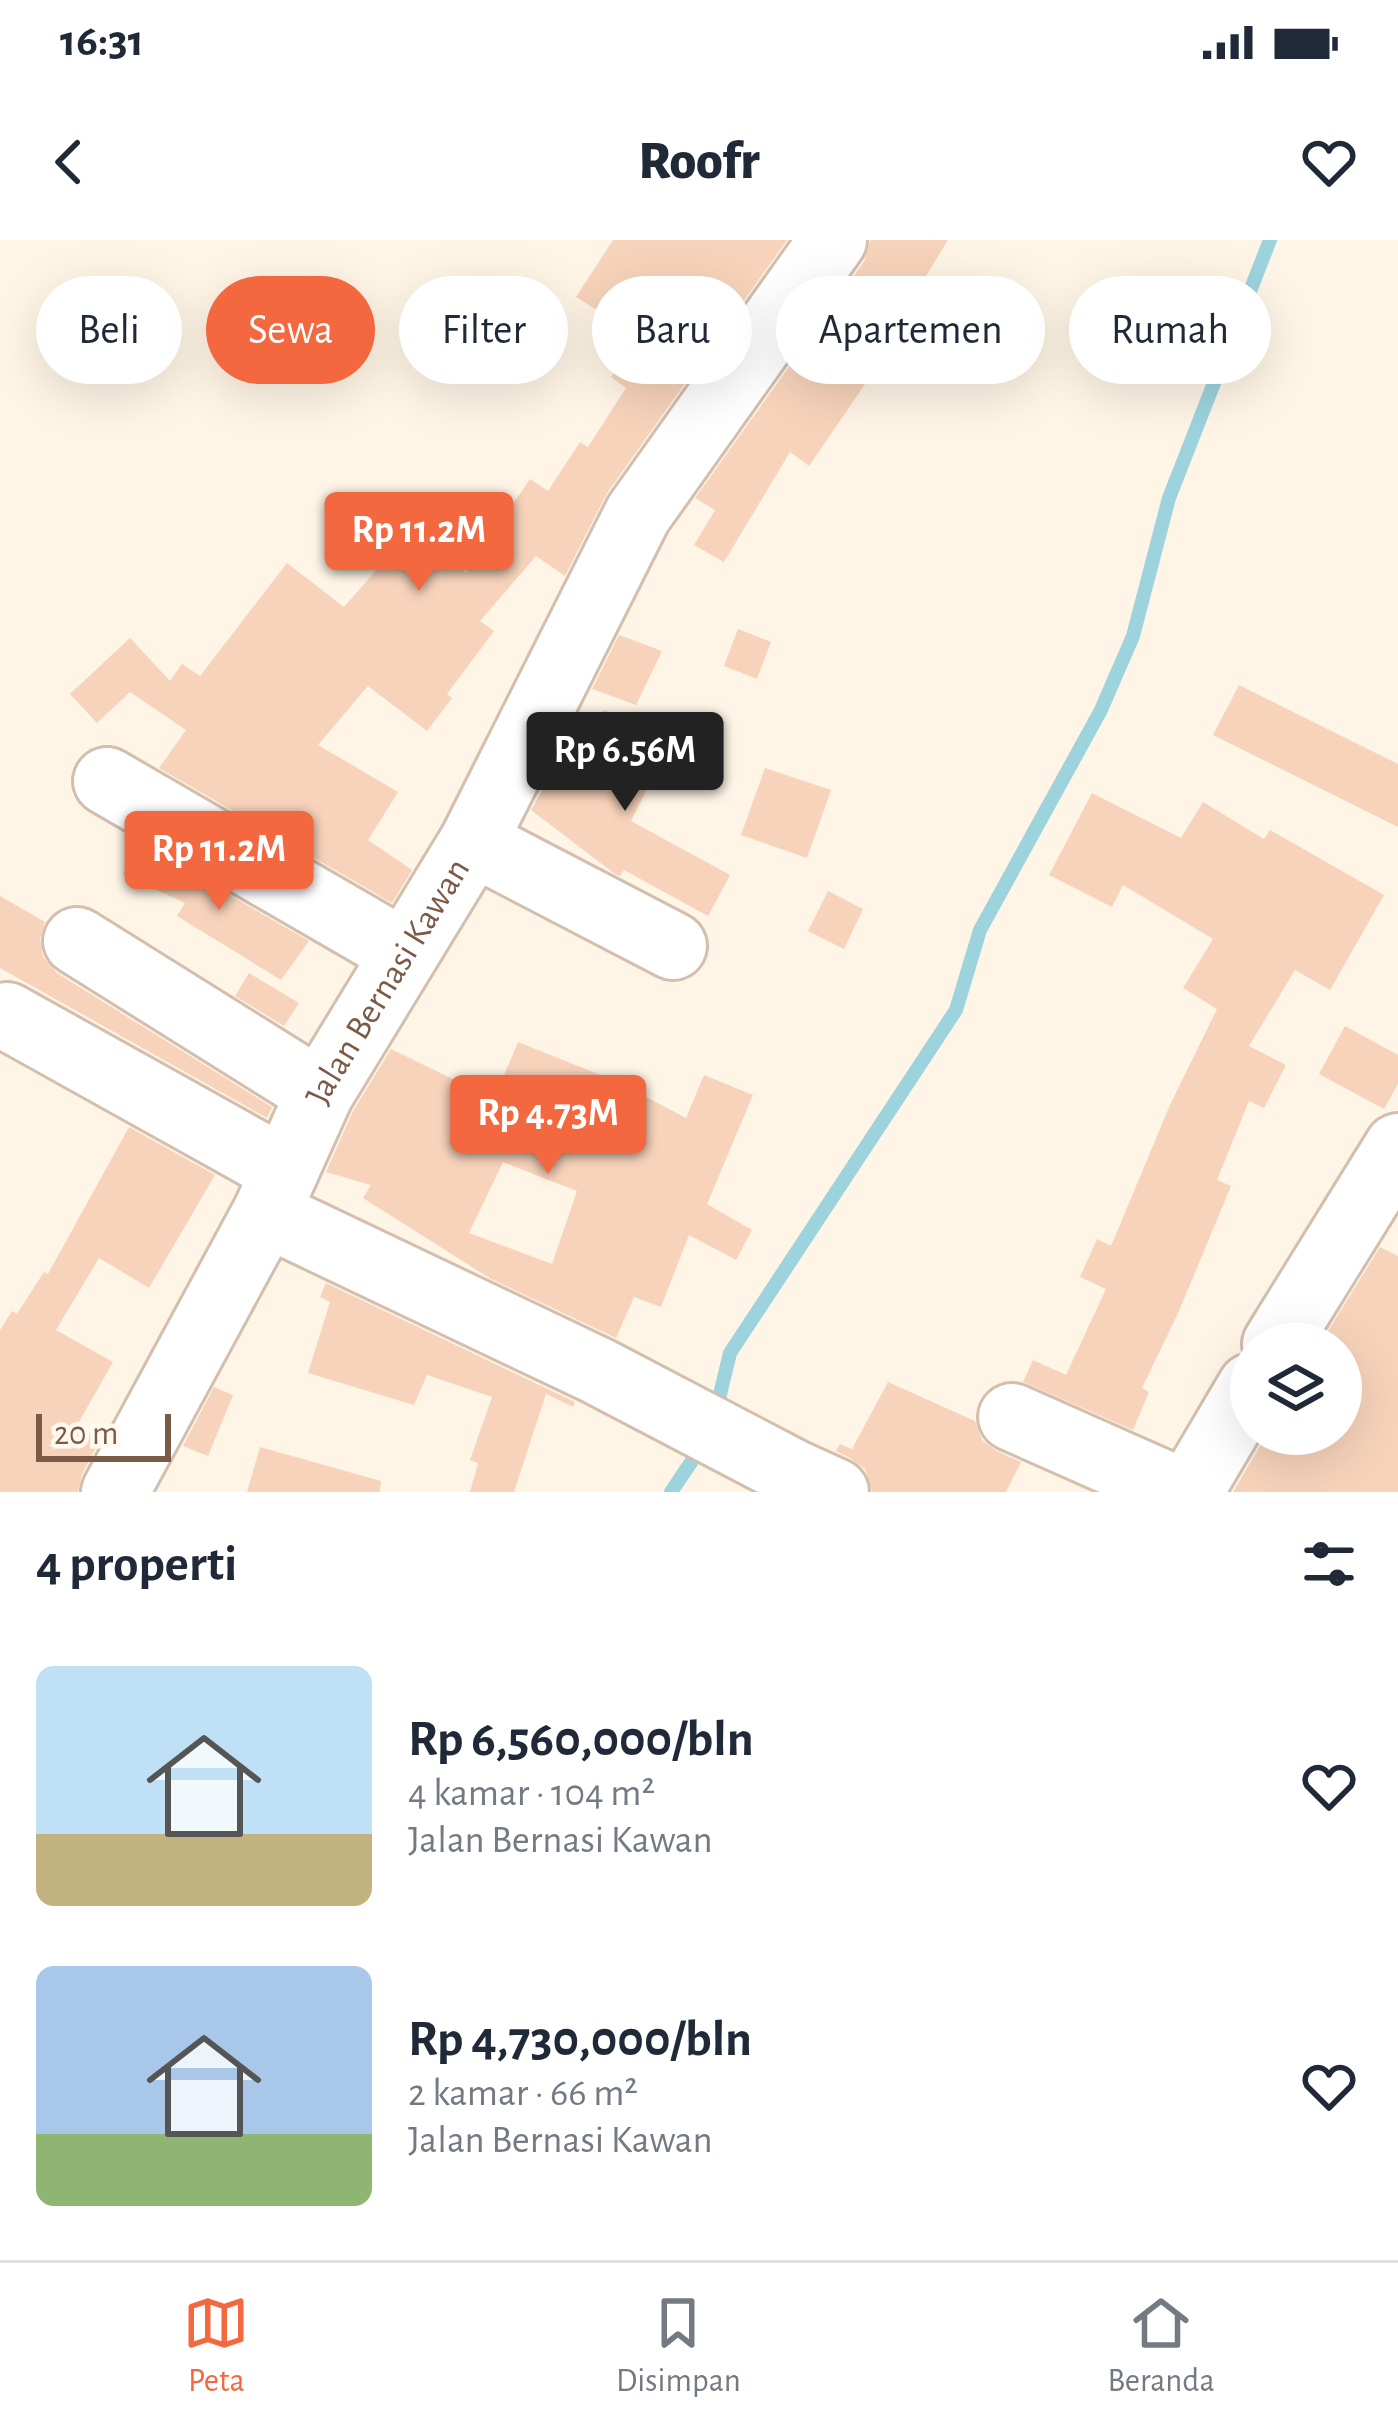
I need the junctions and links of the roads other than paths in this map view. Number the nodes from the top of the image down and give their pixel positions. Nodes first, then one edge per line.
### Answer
1 (832, 240) edge
2 (107, 781) dead end
3 (473, 842) junction
4 (76, 941) dead end
5 (673, 946) dead end
6 (404, 953) junction
7 (7, 1016) dead end
8 (320, 1093) junction
9 (1398, 1148) edge
10 (276, 1192) junction
11 (1289, 1323) edge
12 (1012, 1417) dead end
13 (1230, 1420) edge
14 (814, 1482) edge
15 (115, 1492) edge
16 (1185, 1492) edge

1 - 3 street, Jalan Bernasi Kawan
2 - 6 street
3 - 5 street
3 - 6 street, Jalan Bernasi Kawan
4 - 8 street
6 - 8 street, Jalan Bernasi Kawan
7 - 10 street
8 - 10 street, Jalan Bernasi Kawan
9 - 11 street
10 - 14 street
10 - 15 street, Jalan Bernasi Kawan
12 - 16 street
13 - 16 street

